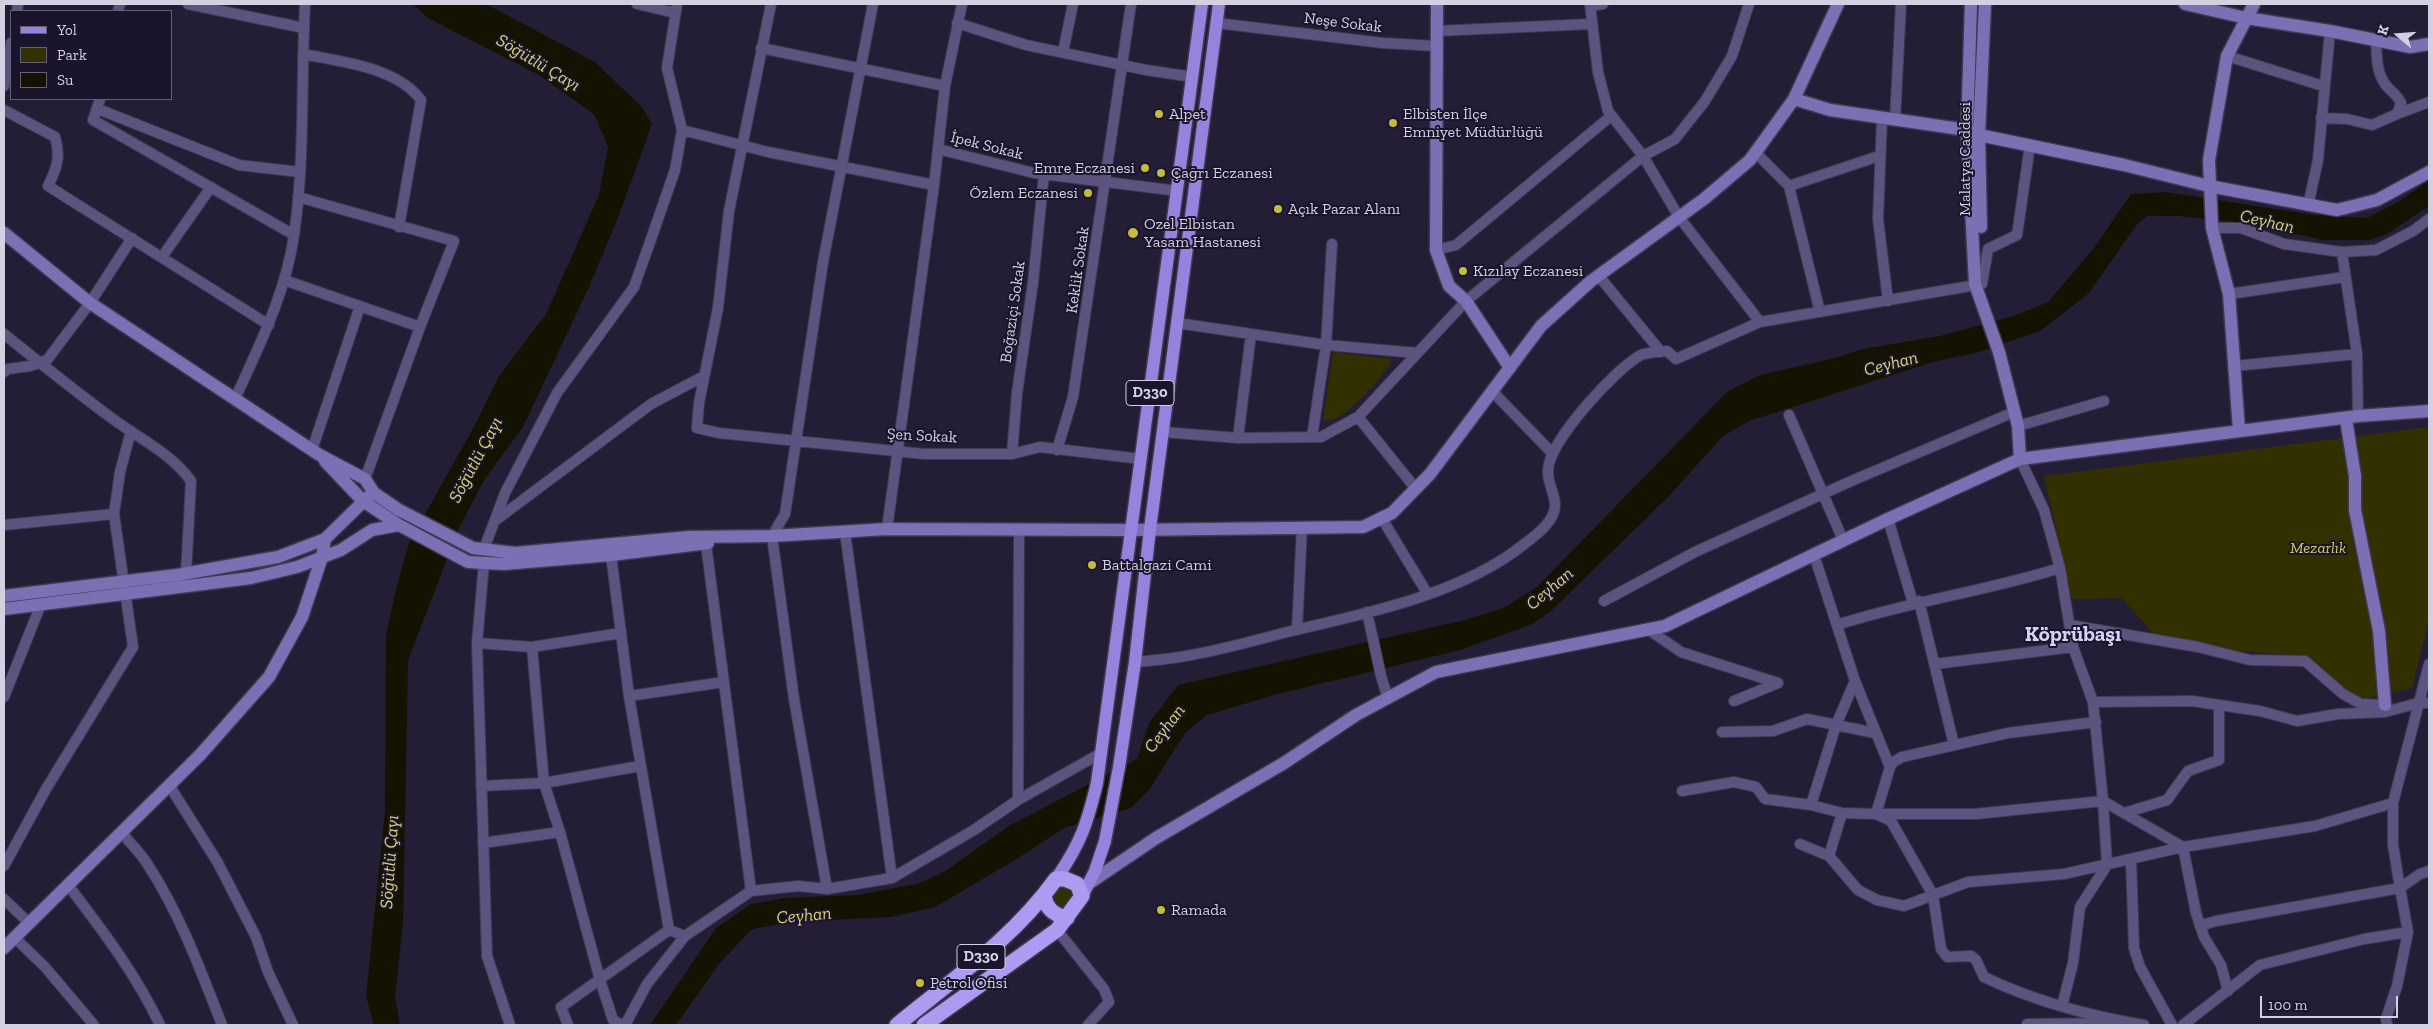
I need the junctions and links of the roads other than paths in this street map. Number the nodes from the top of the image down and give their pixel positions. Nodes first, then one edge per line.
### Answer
1 (188, 4) edge
2 (305, 4) edge
3 (637, 4) edge
4 (771, 4) edge
5 (873, 4) edge
6 (962, 4) edge
7 (1073, 4) edge
8 (1131, 4) edge
9 (1202, 4) edge
10 (1219, 4) edge
11 (1436, 4) edge
12 (1603, 4) edge
13 (1749, 4) edge
14 (1838, 4) edge
15 (1901, 4) edge
16 (1971, 4) edge
17 (1985, 4) edge
18 (2185, 4) edge
19 (2254, 4) edge
20 (1590, 5) edge
21 (676, 9) edge
22 (2246, 18) junction
23 (957, 22) junction
24 (1216, 23) junction
25 (1591, 24) junction
26 (304, 28) junction
27 (1436, 31) junction
28 (2330, 31) junction
29 (2376, 41) junction
30 (2429, 44) edge
31 (1436, 46) junction
32 (761, 48) junction
33 (10, 49) edge
34 (1063, 52) junction
35 (303, 54) junction
36 (2227, 56) junction
37 (1122, 64) junction
38 (860, 69) junction
39 (1193, 77) junction
40 (4, 86) edge
41 (945, 86) junction
42 (2323, 86) junction
43 (1794, 99) junction
44 (2429, 102) edge
45 (99, 104) edge
46 (4, 110) edge
47 (2397, 114) junction
48 (1611, 116) junction
49 (2321, 118) junction
50 (1889, 119) junction
51 (682, 130) junction
52 (1973, 132) junction
53 (741, 144) junction
54 (2030, 144) junction
55 (938, 149) junction
56 (1756, 153) junction
57 (1643, 156) junction
58 (1879, 156) junction
59 (841, 167) junction
60 (299, 172) junction
61 (2429, 172) edge
62 (1044, 174) junction
63 (1105, 183) junction
64 (934, 185) junction
65 (1789, 186) junction
66 (212, 187) junction
67 (1178, 191) junction
68 (2209, 191) junction
69 (298, 197) junction
70 (2308, 206) junction
71 (1679, 217) junction
72 (2429, 219) edge
73 (399, 227) junction
74 (2212, 228) junction
75 (4, 233) edge
76 (294, 235) junction
77 (132, 238) junction
78 (1332, 244) dead end
79 (1436, 250) junction
80 (2342, 252) junction
81 (162, 257) junction
82 (1598, 275) junction
83 (2345, 277) junction
84 (284, 280) junction
85 (1978, 284) junction
86 (2229, 294) junction
87 (1466, 301) junction
88 (1888, 301) junction
89 (90, 303) junction
90 (360, 306) junction
91 (1820, 312) junction
92 (1760, 322) junction
93 (1177, 323) junction
94 (269, 325) junction
95 (420, 327) junction
96 (4, 334) edge
97 (1250, 334) junction
98 (1326, 345) junction
99 (1662, 352) junction
100 (1417, 353) junction
101 (2357, 354) junction
102 (39, 363) junction
103 (2234, 366) junction
104 (1510, 368) junction
105 (4, 372) edge
106 (704, 376) junction
107 (1492, 391) junction
108 (235, 399) junction
109 (2104, 401) dead end
110 (2014, 412) junction
111 (2429, 412) edge
112 (1789, 415) dead end
113 (1358, 417) junction
114 (2352, 417) junction
115 (2018, 426) junction
116 (2239, 430) junction
117 (131, 431) junction
118 (1163, 432) junction
119 (1312, 437) junction
120 (1238, 438) junction
121 (795, 441) junction
122 (1057, 450) junction
123 (315, 452) junction
124 (897, 452) junction
125 (1012, 454) junction
126 (1553, 454) junction
127 (1141, 459) junction
128 (2020, 459) junction
129 (365, 479) junction
130 (1416, 489) junction
131 (374, 493) junction
132 (1824, 494) junction
133 (362, 501) junction
134 (114, 514) junction
135 (1381, 517) junction
136 (1888, 519) junction
137 (495, 521) junction
138 (4, 525) edge
139 (399, 525) junction
140 (1302, 527) junction
141 (888, 529) junction
142 (1150, 529) junction
143 (1019, 530) junction
144 (1132, 530) junction
145 (845, 532) junction
146 (772, 536) junction
147 (325, 539) junction
148 (1844, 540) junction
149 (706, 544) junction
150 (479, 549) junction
151 (1814, 554) junction
152 (611, 555) junction
153 (322, 557) junction
154 (484, 563) junction
155 (2060, 568) junction
156 (186, 574) junction
157 (125, 587) junction
158 (1427, 593) junction
159 (4, 596) edge
160 (1604, 601) dead end
161 (1916, 602) junction
162 (41, 604) junction
163 (4, 609) edge
164 (1367, 612) junction
165 (1837, 624) junction
166 (2070, 625) junction
167 (1296, 630) junction
168 (1649, 630) junction
169 (621, 633) junction
170 (477, 643) junction
171 (532, 647) junction
172 (2073, 647) junction
173 (1135, 662) junction
174 (1935, 664) junction
175 (2429, 664) edge
176 (1855, 681) junction
177 (724, 682) junction
178 (629, 696) junction
179 (4, 697) edge
180 (1388, 698) junction
181 (1734, 701) dead end
182 (2093, 702) junction
183 (2418, 703) junction
184 (2429, 703) edge
185 (2219, 706) junction
186 (2385, 709) junction
187 (2096, 722) junction
188 (1836, 726) junction
189 (1722, 732) dead end
190 (1875, 733) junction
191 (1954, 746) junction
192 (1101, 753) junction
193 (640, 766) junction
194 (1890, 767) junction
195 (544, 784) junction
196 (169, 786) junction
197 (481, 786) junction
198 (1682, 791) dead end
199 (1018, 800) junction
200 (2103, 801) junction
201 (2393, 803) junction
202 (1810, 805) junction
203 (1842, 813) junction
204 (2124, 813) junction
205 (1876, 814) junction
206 (121, 832) junction
207 (560, 832) junction
208 (483, 843) junction
209 (1800, 844) dead end
210 (2182, 847) junction
211 (1829, 856) junction
212 (2130, 859) junction
213 (2107, 865) junction
214 (4, 866) edge
215 (2429, 871) edge
216 (892, 878) junction
217 (1056, 879) junction
218 (68, 885) junction
219 (2400, 888) junction
220 (827, 889) junction
221 (1085, 890) junction
222 (751, 891) junction
223 (1044, 895) junction
224 (1933, 895) junction
225 (4, 899) edge
226 (1067, 918) junction
227 (29, 923) junction
228 (2200, 926) junction
229 (670, 930) junction
230 (1057, 930) junction
231 (2408, 932) junction
232 (684, 936) junction
233 (15, 938) junction
234 (4, 948) edge
235 (600, 980) junction
236 (2228, 991) junction
237 (2062, 1006) junction
238 (2120, 1021) junction
239 (616, 1024) edge
240 (2027, 1024) dead end
241 (94, 1025) edge
242 (160, 1025) edge
243 (222, 1025) edge
244 (293, 1025) edge
245 (510, 1025) edge
246 (568, 1025) edge
247 (897, 1025) edge
248 (924, 1025) edge
249 (1088, 1025) edge
250 (2144, 1025) edge
251 (2172, 1025) edge
252 (2183, 1025) edge
253 (2387, 1025) edge

1 - 26 street
2 - 26 street
3 - 21 street
4 - 32 street
5 - 38 street
6 - 23 street
7 - 34 street
8 - 37 street, Keklik Sokak
9 - 39 main road, D330
10 - 24 main road, D330
11 - 27 street
12 - 20 street
13 - 57 street
14 - 43 street
15 - 50 street
16 - 52 street
17 - 52 street, Malatya Caddesi
18 - 22 street
19 - 22 street
20 - 25 street
21 - 51 street
22 - 28 street
22 - 36 street
23 - 34 street
23 - 41 street
24 - 31 street, Neşe Sokak
24 - 93 main road, D330
25 - 27 street
25 - 48 street
26 - 35 street
27 - 31 street
28 - 29 street
28 - 42 street
29 - 30 street
29 - 47 street
31 - 79 street
32 - 38 street
32 - 53 street
33 - 40 street
34 - 37 street
35 - 60 street
35 - 73 street
36 - 42 street
36 - 68 street
37 - 39 street
37 - 63 street, Keklik Sokak
38 - 41 street
38 - 59 street
39 - 67 main road, D330
41 - 55 street
42 - 49 street
43 - 50 street
43 - 56 street
44 - 47 street
45 - 60 street
45 - 66 street
46 - 77 street
47 - 49 street
48 - 57 street
48 - 79 street
49 - 70 street
50 - 52 street
50 - 58 street
51 - 53 street
51 - 137 street
52 - 54 street
52 - 85 street
53 - 59 street
53 - 106 street
54 - 68 street
54 - 85 street
55 - 62 street, İpek Sokak
55 - 64 street
56 - 65 street
56 - 71 street
57 - 71 street
57 - 87 street
58 - 65 street
58 - 88 street
59 - 64 street
59 - 121 street
60 - 69 street
61 - 70 street
62 - 63 street, İpek Sokak
62 - 125 street, Boğaziçi Sokak
63 - 67 street, İpek Sokak
63 - 122 street, Keklik Sokak
64 - 124 street
65 - 91 street
66 - 76 street
66 - 81 street
67 - 127 main road, D330
68 - 70 street
68 - 74 street
69 - 73 street
69 - 76 street
71 - 82 street
71 - 92 street
72 - 80 street
73 - 95 street
74 - 80 street
74 - 86 street
75 - 89 street
76 - 84 street
77 - 81 street
77 - 89 street
78 - 98 street
79 - 87 street
80 - 83 street
81 - 94 street
82 - 99 street
82 - 104 street
83 - 86 street
83 - 101 street
84 - 90 street
84 - 94 street
85 - 88 street
85 - 110 street
86 - 103 street
87 - 100 street
87 - 104 street
88 - 91 street
89 - 102 street
89 - 108 street
90 - 95 street
90 - 123 street
91 - 92 street
92 - 99 street
93 - 97 street
93 - 118 main road, D330
94 - 108 street
95 - 129 street
96 - 102 street
97 - 98 street
97 - 120 street
98 - 100 street
98 - 119 street
99 - 126 street
100 - 113 street
101 - 103 street
101 - 114 street
102 - 105 street
102 - 117 street
103 - 116 street
104 - 107 street
106 - 121 street, Şen Sokak
106 - 137 street
107 - 126 street
107 - 130 street
108 - 123 street
109 - 115 street
110 - 115 street
110 - 132 street
111 - 114 street
112 - 132 street
113 - 119 street
113 - 130 street
114 - 116 street
114 - 186 street
115 - 128 street
116 - 128 street
117 - 134 street
117 - 156 street
118 - 120 street
118 - 142 main road, D330
119 - 120 street
121 - 124 street, Şen Sokak
121 - 146 street
122 - 125 street, Şen Sokak
122 - 127 street, Şen Sokak
123 - 129 street
123 - 133 street
124 - 125 street, Şen Sokak
124 - 141 street
126 - 158 street
127 - 144 main road, D330
128 - 136 street
128 - 155 street
129 - 131 street
130 - 135 street
131 - 133 street
131 - 150 street
132 - 148 street
132 - 160 street
133 - 139 street
133 - 147 street
134 - 138 street
134 - 157 street
135 - 140 street
135 - 158 street
136 - 148 street
136 - 161 street
137 - 150 street
139 - 153 street
139 - 154 street
140 - 142 street
140 - 167 street
141 - 143 street
141 - 145 street
142 - 144 street
142 - 173 main road, D330
143 - 144 street
143 - 199 street
144 - 192 main road, D330
145 - 146 street
145 - 216 street
146 - 149 street
146 - 150 street
146 - 220 street
147 - 153 street
147 - 156 street
148 - 151 street
149 - 152 street
149 - 177 street
151 - 165 street
151 - 168 street
152 - 154 street
152 - 169 street
153 - 157 street
153 - 196 street
154 - 170 street
155 - 161 street
155 - 166 street
156 - 157 street
157 - 159 street
157 - 162 street
157 - 214 street
158 - 164 street
161 - 165 street
161 - 174 street
162 - 163 street
162 - 179 street
164 - 167 street
164 - 180 street
165 - 176 street
166 - 172 street
166 - 186 street
167 - 173 street
168 - 180 street
168 - 181 street
169 - 171 street
169 - 178 street
170 - 171 street
170 - 197 street
171 - 195 street
172 - 174 street
172 - 182 street
173 - 221 main road, D330
174 - 191 street
175 - 183 street
176 - 188 street
176 - 190 street
177 - 178 street
177 - 222 street
178 - 193 street
180 - 221 street
182 - 185 street
182 - 187 street
183 - 184 street
183 - 186 street
183 - 201 street
185 - 186 street
185 - 204 street
187 - 191 street
187 - 200 street
188 - 189 street
188 - 190 street
188 - 202 street
190 - 194 street
191 - 194 street
192 - 199 street
192 - 217 main road, D330
193 - 195 street
193 - 229 street
194 - 205 street
195 - 197 street
195 - 207 street
196 - 206 street
196 - 244 street
197 - 208 street
198 - 202 street
199 - 216 street
200 - 204 street
200 - 205 street
200 - 213 street
201 - 210 street
201 - 219 street
202 - 203 street
203 - 205 street
203 - 211 street
204 - 210 street
205 - 224 street
206 - 218 street
206 - 243 street
207 - 208 street
207 - 235 street
208 - 245 street
209 - 211 street
210 - 212 street
210 - 228 street
211 - 224 street
212 - 213 street
212 - 251 street
213 - 224 street
213 - 237 street
215 - 219 street
216 - 220 street
217 - 221 highway
217 - 223 highway, D330
218 - 227 street
218 - 242 street
219 - 228 street
219 - 231 street
220 - 222 street
221 - 226 highway, D330
222 - 232 street
223 - 226 highway
223 - 247 highway, D330
224 - 237 street
225 - 227 street
226 - 230 highway, D330
227 - 233 street
228 - 236 street
229 - 232 street
229 - 235 street
230 - 248 highway, D330
230 - 249 street
231 - 236 street
231 - 253 street
232 - 239 street
233 - 234 street
233 - 241 street
235 - 239 street
235 - 246 street
236 - 252 street
237 - 238 street
238 - 240 street
238 - 250 street

